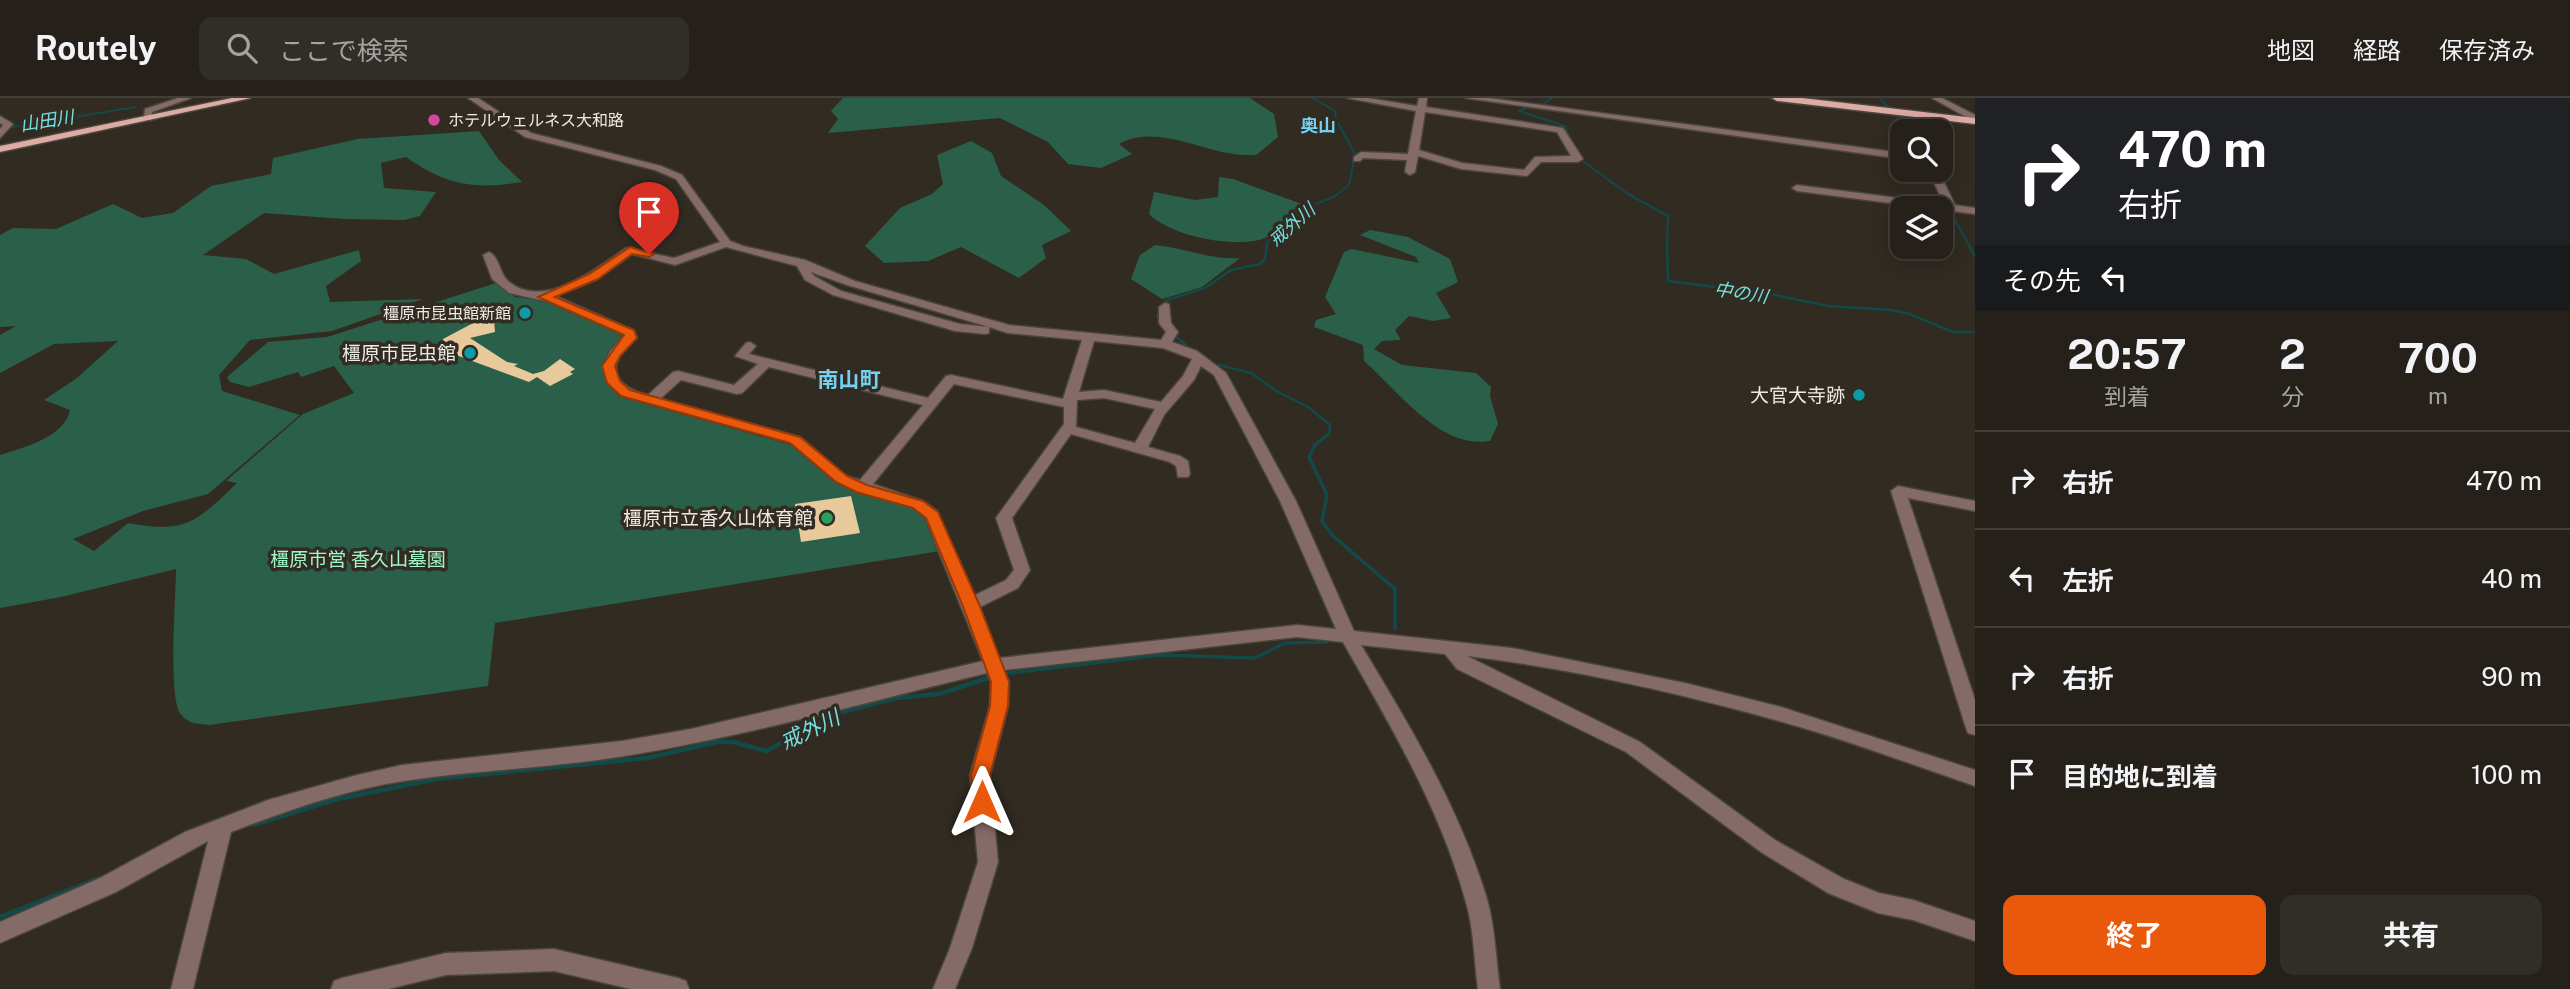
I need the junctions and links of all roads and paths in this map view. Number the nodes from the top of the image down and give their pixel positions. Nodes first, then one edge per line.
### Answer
1 (187, 98) edge
2 (246, 98) edge
3 (472, 98) edge
4 (1351, 98) edge
5 (1423, 98) edge
6 (1470, 98) edge
7 (1777, 98) edge
8 (1936, 98) edge
9 (1420, 110) junction
10 (148, 118) junction
11 (0, 119) edge
12 (1975, 120) edge
13 (0, 135) edge
14 (0, 149) edge
15 (1412, 154) junction
16 (1890, 154) edge
17 (1357, 159) dead end
18 (1410, 172) dead end
19 (1797, 188) dead end
20 (1890, 200) edge
21 (1953, 208) edge
22 (1975, 211) edge
23 (726, 243) junction
24 (489, 255) dead end
25 (544, 297) junction
26 (1165, 307) dead end
27 (1089, 336) junction
28 (1169, 337) junction
29 (750, 346) dead end
30 (1199, 358) junction
31 (766, 363) junction
32 (1070, 400) junction
33 (650, 401) junction
34 (931, 402) junction
35 (1163, 406) junction
36 (1068, 429) junction
37 (1140, 448) junction
38 (1183, 474) dead end
39 (862, 488) junction
40 (1975, 506) edge
41 (971, 604) junction
42 (1348, 635) junction
43 (1448, 646) junction
44 (996, 673) junction
45 (1975, 728) edge
46 (1975, 778) edge
47 (222, 826) junction
48 (1975, 931) edge
49 (0, 933) edge
50 (183, 989) edge
51 (342, 989) edge
52 (678, 989) edge
53 (944, 989) edge
54 (1489, 989) edge

1 - 10 street
2 - 10 main road
3 - 23 street
4 - 9 street
5 - 9 street
6 - 16 street
7 - 12 main road
8 - 12 street
9 - 15 street
9 - 15 street
10 - 14 main road
11 - 13 street
15 - 17 street
15 - 18 street
19 - 20 street
21 - 22 street
23 - 25 street
23 - 27 street
24 - 25 street
25 - 33 street
26 - 28 street
27 - 28 street
27 - 32 street
28 - 30 street
29 - 31 street
30 - 35 street
30 - 42 street
31 - 33 street
31 - 34 street
32 - 34 street
32 - 35 street
32 - 36 street
33 - 39 street
34 - 39 street
35 - 37 street
36 - 37 street
36 - 41 street
37 - 38 street
39 - 41 street
40 - 45 street
41 - 44 street
42 - 43 street
42 - 44 street
42 - 54 street
43 - 46 street
43 - 48 street
44 - 47 street
44 - 53 street
47 - 49 street
47 - 50 street
51 - 52 street

